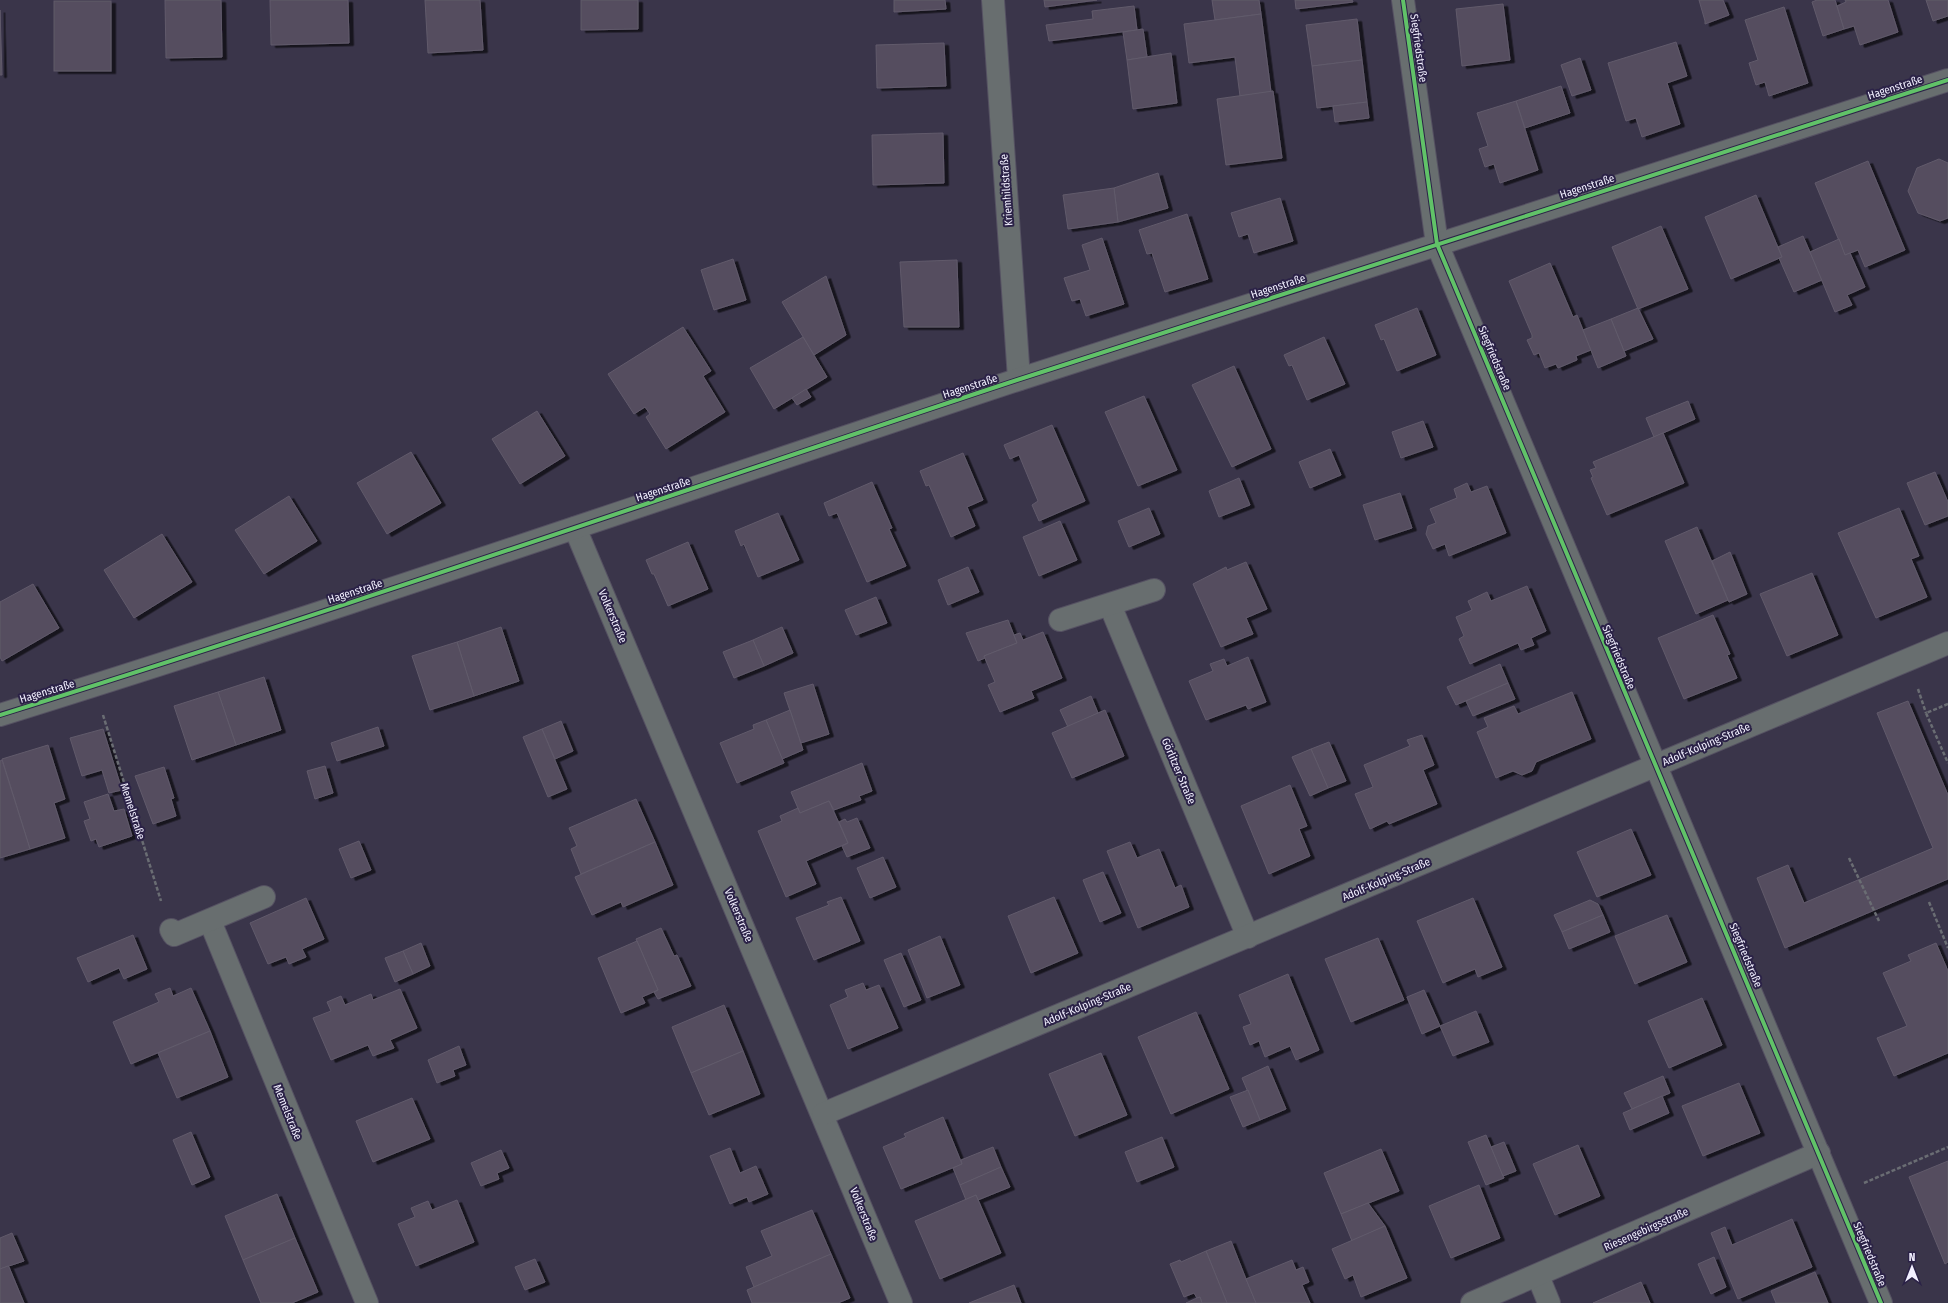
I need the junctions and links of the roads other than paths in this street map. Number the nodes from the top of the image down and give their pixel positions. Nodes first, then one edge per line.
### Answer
1 (993, 0) edge
2 (1404, 0) edge
3 (1948, 80) edge
4 (1437, 244) junction
5 (1019, 380) junction
6 (575, 528) junction
7 (1154, 590) dead end
8 (1110, 605) junction
9 (1060, 620) dead end
10 (1948, 643) edge
11 (0, 715) edge
12 (1655, 765) junction
13 (264, 897) dead end
14 (210, 921) junction
15 (173, 932) road end
16 (1248, 937) junction
17 (823, 1114) junction
18 (1818, 1153) junction
19 (1538, 1276) junction
20 (367, 1303) edge
21 (901, 1303) edge
22 (1472, 1303) edge
23 (1549, 1303) edge
24 (1881, 1303) edge

1 - 5 street, Kriemhildstraße
2 - 4 street, Siegfriedstraße
3 - 4 street, Hagenstraße
4 - 5 street, Hagenstraße
4 - 12 street, Siegfriedstraße
5 - 6 street, Hagenstraße
6 - 11 street, Hagenstraße
6 - 17 street, Volkerstraße
7 - 8 street
8 - 9 street
8 - 16 street, Görlitzer Straße
10 - 12 street, Adolf-Kolping-Straße
12 - 16 street, Adolf-Kolping-Straße
12 - 18 street, Siegfriedstraße
13 - 14 street
14 - 15 street
14 - 20 street, Memelstraße
16 - 17 street, Adolf-Kolping-Straße
17 - 21 street, Volkerstraße
18 - 19 street, Riesengebirgsstraße
18 - 24 street, Siegfriedstraße
19 - 22 street, Riesengebirgsstraße
19 - 23 street

